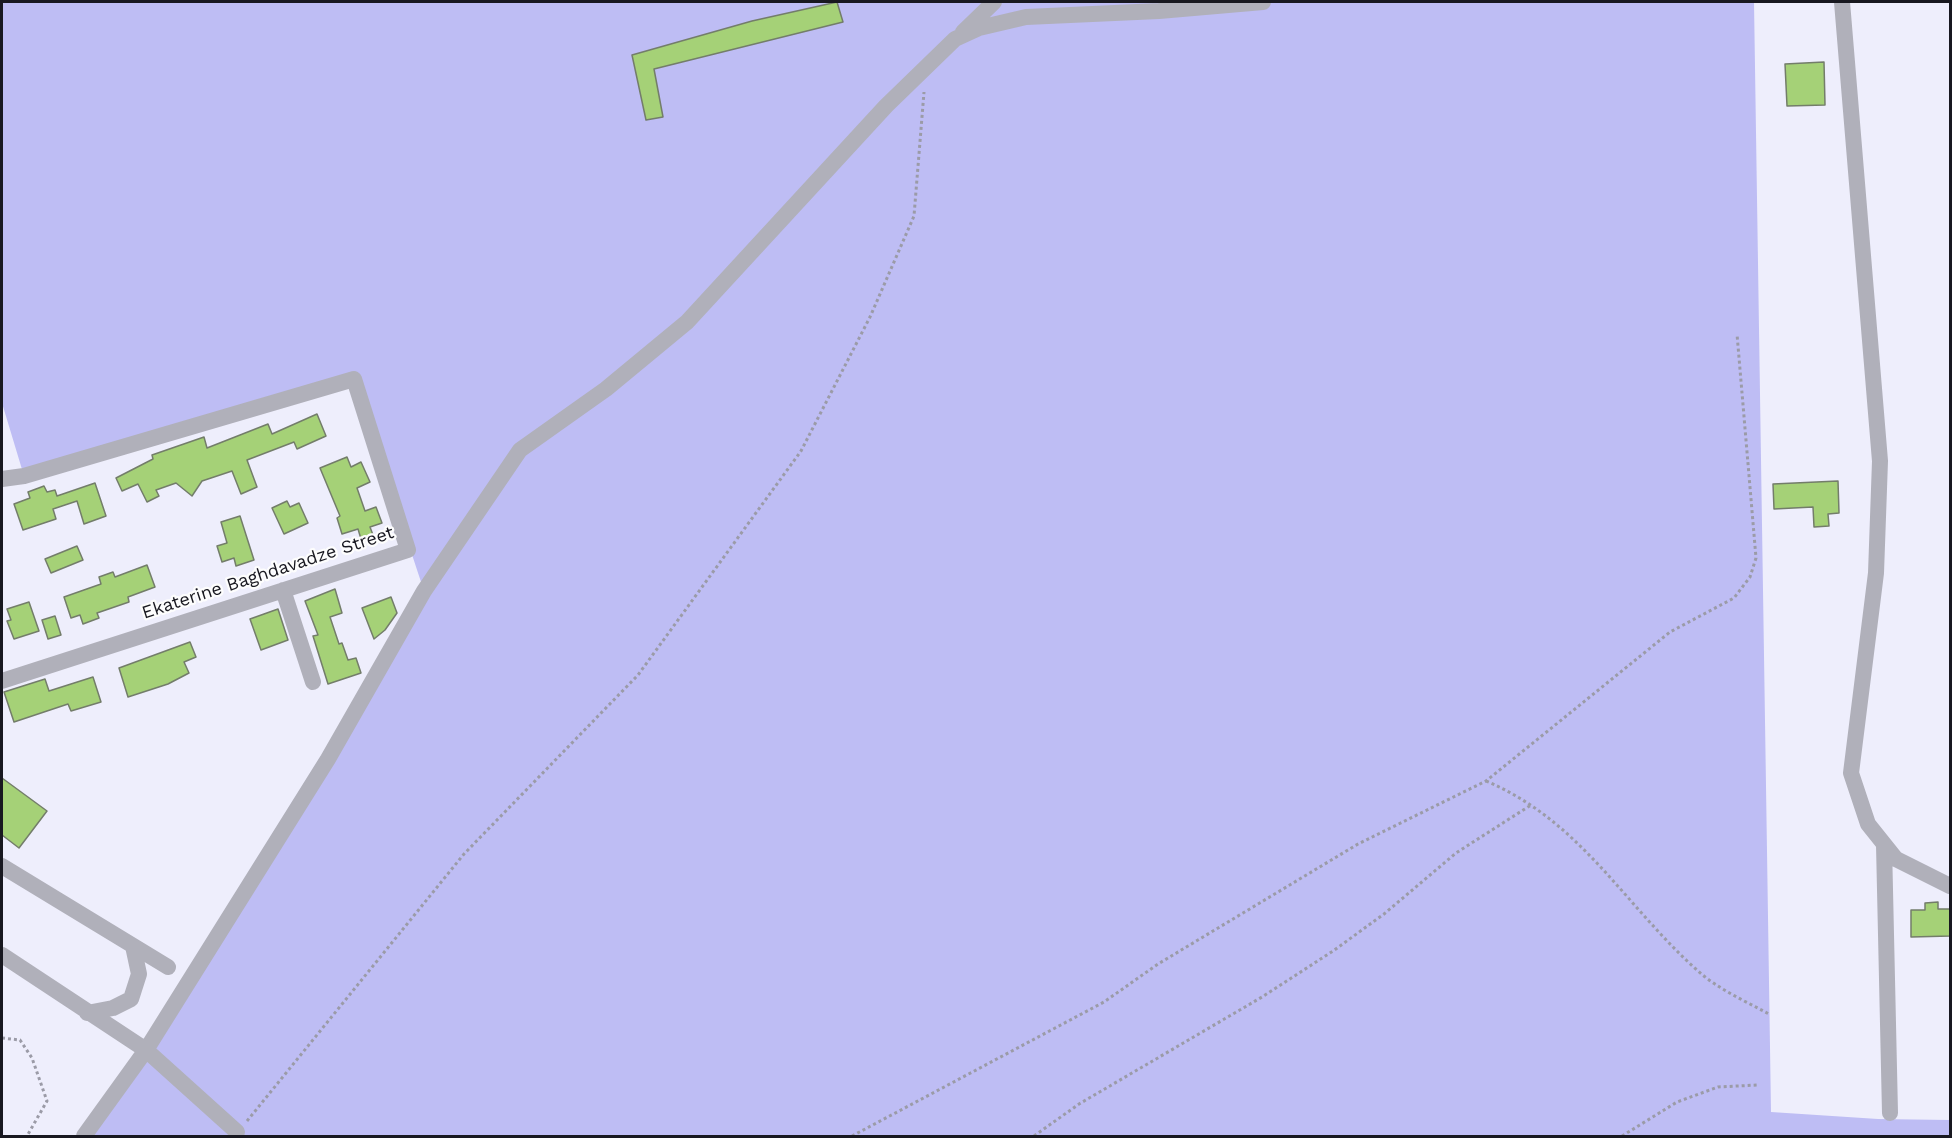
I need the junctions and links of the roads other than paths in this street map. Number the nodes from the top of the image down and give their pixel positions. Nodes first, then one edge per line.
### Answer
1 (994, 2) edge
2 (1263, 2) edge
3 (1842, 2) edge
4 (955, 39) junction
5 (2, 479) edge
6 (283, 590) junction
7 (2, 681) edge
8 (313, 682) dead end
9 (1884, 845) junction
10 (2, 866) edge
11 (1950, 886) edge
12 (133, 946) junction
13 (2, 955) edge
14 (168, 967) dead end
15 (87, 1013) junction
16 (146, 1050) junction
17 (1890, 1113) dead end
18 (237, 1132) road end
19 (84, 1137) edge

1 - 4 street
2 - 4 street
3 - 9 street
4 - 16 street
5 - 6 street, Ekaterine Baghdavadze Street
6 - 7 street, Ekaterine Baghdavadze Street
6 - 8 street
9 - 11 street
9 - 17 street
10 - 12 street
12 - 14 street
12 - 15 street
13 - 15 street
15 - 16 street
16 - 18 street
16 - 19 street

